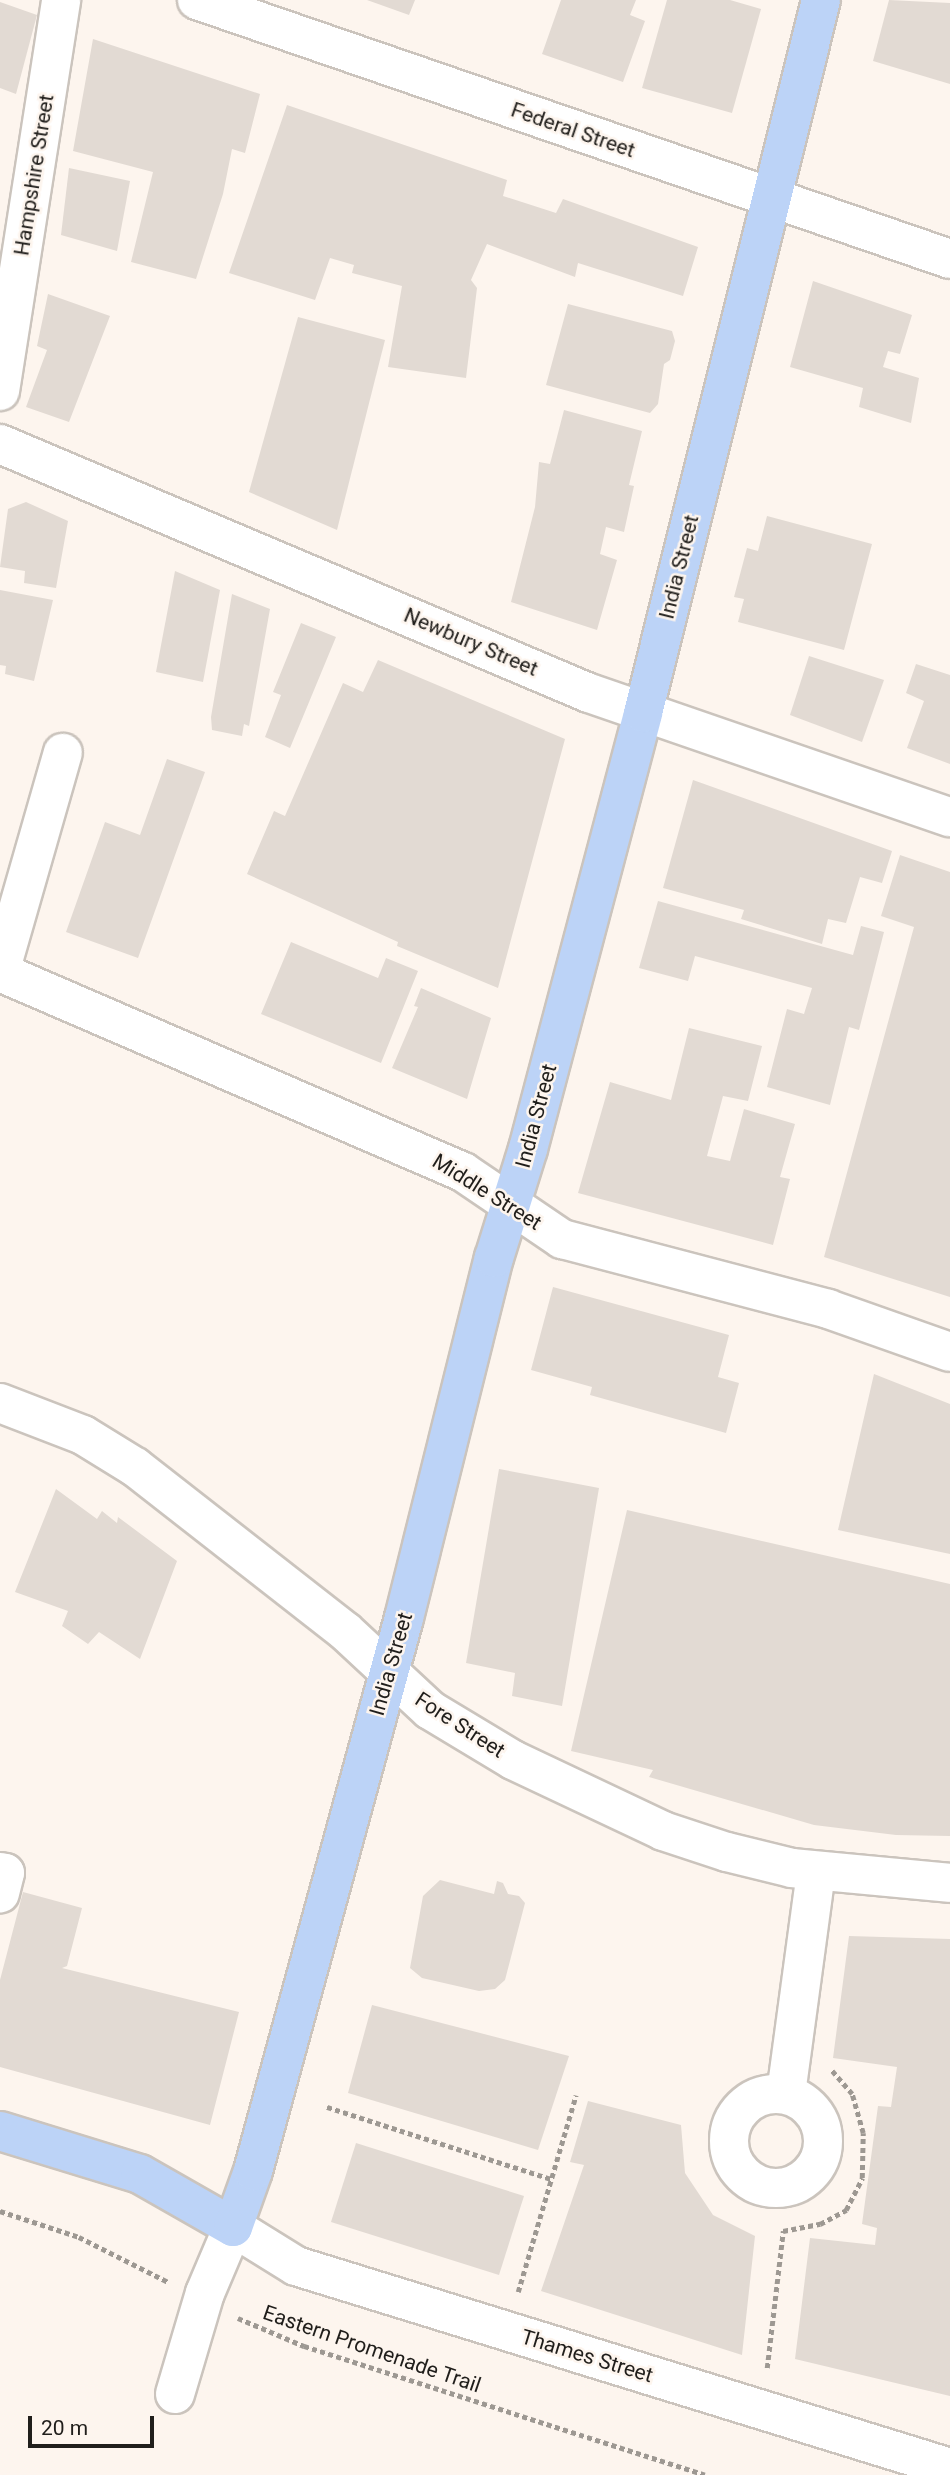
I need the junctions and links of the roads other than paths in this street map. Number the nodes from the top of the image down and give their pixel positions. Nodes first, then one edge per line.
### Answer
1 (61, 0) edge
2 (197, 0) edge
3 (821, 0) edge
4 (774, 200) junction
5 (950, 258) edge
6 (0, 391) edge
7 (0, 444) edge
8 (643, 713) junction
9 (63, 753) dead end
10 (950, 817) edge
11 (0, 972) edge
12 (511, 1205) junction
13 (950, 1352) edge
14 (0, 1403) edge
15 (387, 1673) junction
16 (816, 1871) junction
17 (0, 1872) edge
18 (950, 1883) edge
19 (0, 1892) edge
20 (786, 2094) dead end
21 (0, 2131) edge
22 (233, 2227) junction
23 (175, 2394) dead end
24 (950, 2468) edge

1 - 6 street, Hampshire Street
2 - 4 street, Federal Street
3 - 4 main road, India Street
4 - 5 street, Federal Street
4 - 8 main road, India Street
7 - 8 street, Newbury Street
8 - 10 street, Newbury Street
8 - 12 main road, India Street
9 - 11 street
11 - 12 street, Middle Street
12 - 13 street, Middle Street
12 - 15 main road, India Street
14 - 15 street, Fore Street
15 - 16 street, Fore Street
15 - 22 main road, India Street
16 - 18 street, Fore Street
16 - 20 street
17 - 19 street
21 - 22 main road
22 - 23 street
22 - 24 street, Thames Street

